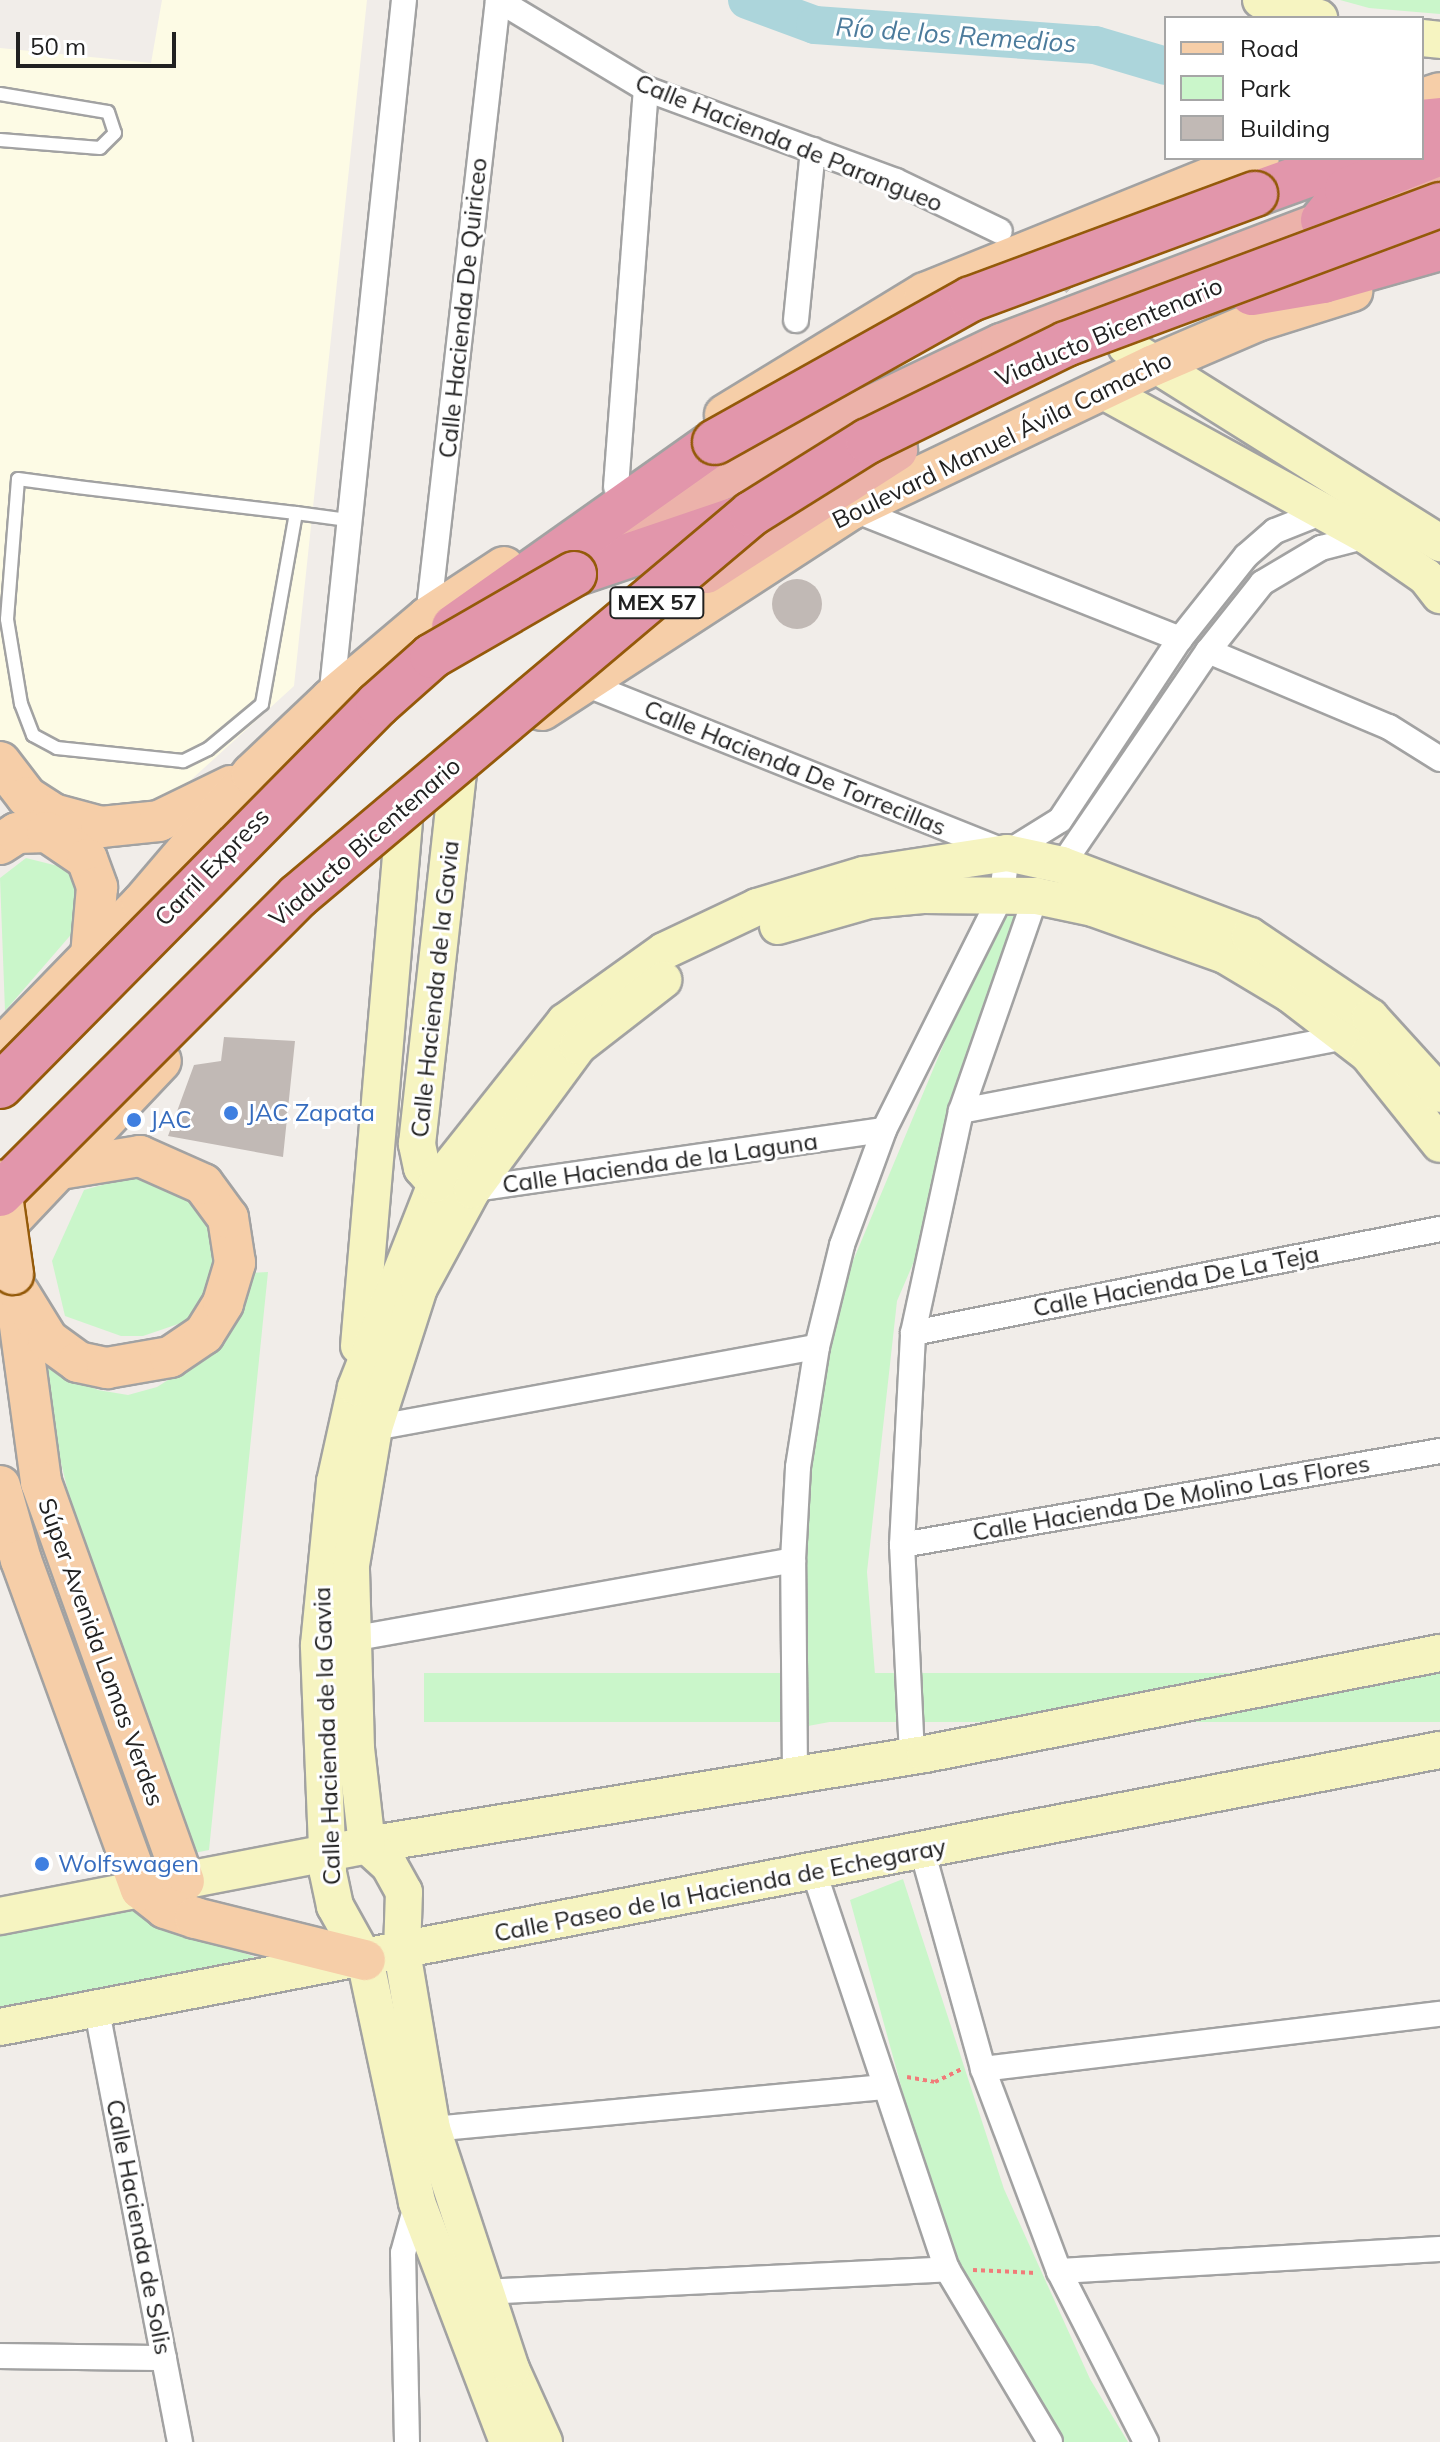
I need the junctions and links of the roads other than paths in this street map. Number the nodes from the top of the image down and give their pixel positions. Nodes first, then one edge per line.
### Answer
1 (404, 0) edge
2 (498, 0) edge
3 (1261, 0) edge
4 (1313, 16) edge
5 (646, 89) junction
6 (0, 94) edge
7 (1440, 122) edge
8 (1424, 137) edge
9 (0, 140) edge
10 (813, 150) junction
11 (1369, 160) edge
12 (1396, 160) edge
13 (1257, 176) edge
14 (1440, 205) edge
15 (1323, 220) joint
16 (1440, 231) edge
17 (1440, 248) edge
18 (1024, 249) junction
19 (1440, 263) edge
20 (1252, 293) junction
21 (796, 320) dead end
22 (1139, 355) junction
23 (1100, 389) junction
24 (616, 487) junction
25 (852, 509) junction
26 (1323, 512) junction
27 (296, 513) junction
28 (751, 514) junction
29 (348, 520) junction
30 (1367, 536) junction
31 (1440, 543) edge
32 (1440, 595) edge
33 (1180, 639) junction
34 (429, 640) junction
35 (1208, 651) junction
36 (583, 683) junction
37 (331, 699) junction
38 (1440, 759) edge
39 (0, 762) edge
40 (459, 763) junction
41 (252, 774) junction
42 (405, 809) junction
43 (0, 844) edge
44 (1007, 853) junction
45 (1062, 865) junction
46 (1098, 894) junction
47 (1019, 895) junction
48 (91, 956) junction
49 (1347, 1037) junction
50 (0, 1049) edge
51 (0, 1068) edge
52 (0, 1086) edge
53 (1440, 1094) edge
54 (0, 1095) edge
55 (961, 1111) junction
56 (884, 1130) junction
57 (1440, 1144) edge
58 (60, 1169) junction
59 (0, 1171) edge
60 (0, 1181) edge
61 (436, 1184) junction
62 (472, 1190) junction
63 (0, 1194) edge
64 (1440, 1229) edge
65 (0, 1231) edge
66 (14, 1279) junction
67 (913, 1333) junction
68 (817, 1347) junction
69 (371, 1404) junction
70 (1440, 1451) edge
71 (0, 1486) edge
72 (902, 1545) junction
73 (793, 1560) junction
74 (351, 1639) junction
75 (1440, 1653) edge
76 (1440, 1750) edge
77 (912, 1756) junction
78 (795, 1774) junction
79 (153, 1799) junction
80 (114, 1818) junction
81 (367, 1845) junction
82 (922, 1850) junction
83 (330, 1854) junction
84 (814, 1872) junction
85 (184, 1881) junction
86 (141, 1889) junction
87 (0, 1916) edge
88 (384, 1956) junction
89 (97, 2011) junction
90 (1440, 2014) edge
91 (0, 2027) edge
92 (983, 2069) junction
93 (883, 2087) junction
94 (432, 2129) junction
95 (417, 2202) junction
96 (1440, 2249) edge
97 (947, 2269) junction
98 (1059, 2271) junction
99 (484, 2292) junction
100 (0, 2356) edge
101 (164, 2358) junction
102 (180, 2442) edge
103 (407, 2442) edge
104 (508, 2442) edge
105 (544, 2442) edge
106 (1050, 2442) edge
107 (1146, 2442) edge

1 - 29 street
2 - 5 street, Calle Hacienda de Parangueo
2 - 34 street, Calle Hacienda De Quiriceo
3 - 4 main road
5 - 10 street, Calle Hacienda de Parangueo
5 - 24 street
6 - 9 lane
7 - 8 highway
10 - 18 street, Calle Hacienda de Parangueo
10 - 21 street
11 - 13 highway
12 - 15 highway
13 - 18 main road
13 - 34 highway, bridge
14 - 28 highway, Viaducto Bicentenario, bridge
15 - 54 highway
16 - 20 highway, Boulevard Manuel Ávila Camacho / MEX 57
17 - 20 highway
18 - 24 main road
19 - 22 main road, Boulevard Manuel Ávila Camacho
20 - 59 highway, Boulevard Manuel Ávila Camacho / MEX 57
22 - 23 main road, Boulevard Manuel Ávila Camacho
22 - 31 main road
23 - 25 main road, Boulevard Manuel Ávila Camacho
23 - 26 main road
24 - 34 main road
25 - 33 street
25 - 36 main road, Boulevard Manuel Ávila Camacho
26 - 30 main road
26 - 33 street
27 - 27 lane
27 - 29 lane
28 - 34 highway, Viaducto Bicentenario, bridge
28 - 63 highway, Viaducto Bicentenario, bridge
29 - 37 street
30 - 32 main road
30 - 35 street
33 - 44 street
34 - 37 main road
34 - 51 highway
34 - 52 highway, Carril Express, bridge
35 - 38 street
35 - 45 street
36 - 40 main road, Boulevard Manuel Ávila Camacho
36 - 44 street, Calle Hacienda De Torrecillas
37 - 41 main road
39 - 41 main road
40 - 42 main road, Boulevard Manuel Ávila Camacho
40 - 61 main road, Calle Hacienda de la Gavia
41 - 48 main road
42 - 58 main road, Boulevard Manuel Ávila Camacho
42 - 69 main road, Calle Hacienda de la Gavia
43 - 48 main road
44 - 45 main road
44 - 47 street
44 - 61 main road
45 - 46 main road
46 - 47 main road, Calle Hacienda de la Gavia
46 - 49 main road
46 - 53 main road
47 - 55 street
47 - 56 street
47 - 62 main road, Calle Hacienda de la Gavia
48 - 50 main road
49 - 55 street
49 - 57 main road
55 - 67 street
56 - 62 street, Calle Hacienda de la Laguna
56 - 68 street
58 - 65 main road, Boulevard Manuel Ávila Camacho
58 - 66 main road
60 - 66 main road, Súper Avenida Lomas Verdes, bridge
61 - 62 street, Calle Hacienda de la Laguna
61 - 69 main road, Calle Hacienda de la Gavia
62 - 69 main road, Calle Hacienda de la Gavia
64 - 67 street, Calle Hacienda De La Teja
66 - 79 main road, Súper Avenida Lomas Verdes
67 - 72 street
68 - 69 street
68 - 73 street
69 - 74 main road, Calle Hacienda de la Gavia
69 - 83 main road, Calle Hacienda de la Gavia
70 - 72 street, Calle Hacienda De Molino Las Flores
71 - 80 main road, Súper Avenida Lomas Verdes
72 - 77 street
73 - 74 street
73 - 78 street
74 - 81 main road, Calle Hacienda de la Gavia
75 - 77 main road
76 - 82 main road, Calle Paseo de la Hacienda de Echegaray
77 - 78 main road
78 - 81 main road
79 - 80 main road
79 - 85 main road, Súper Avenida Lomas Verdes
80 - 86 main road, Súper Avenida Lomas Verdes
81 - 83 main road
81 - 88 main road, Calle Hacienda de la Gavia
82 - 84 main road, Calle Paseo de la Hacienda de Echegaray
82 - 92 street
83 - 85 main road
83 - 88 main road, Calle Hacienda de la Gavia
84 - 88 main road, Calle Paseo de la Hacienda de Echegaray
84 - 93 street
85 - 86 main road
86 - 87 main road
86 - 88 main road
88 - 89 main road, Calle Paseo de la Hacienda de Echegaray
88 - 94 main road, Calle Hacienda de la Gavia
88 - 95 main road, Calle Hacienda de la Gavia
89 - 91 main road, Calle Paseo de la Hacienda de Echegaray
89 - 101 street, Calle Hacienda de Solis
90 - 92 street
92 - 98 street
93 - 94 street
93 - 97 street
94 - 99 main road, Calle Hacienda de la Gavia
95 - 103 street
95 - 104 main road, Calle Hacienda de la Gavia
96 - 98 street
97 - 99 street
97 - 106 street
98 - 107 street
99 - 105 main road, Calle Hacienda de la Gavia
100 - 101 street
101 - 102 street, Calle Hacienda de Solis

